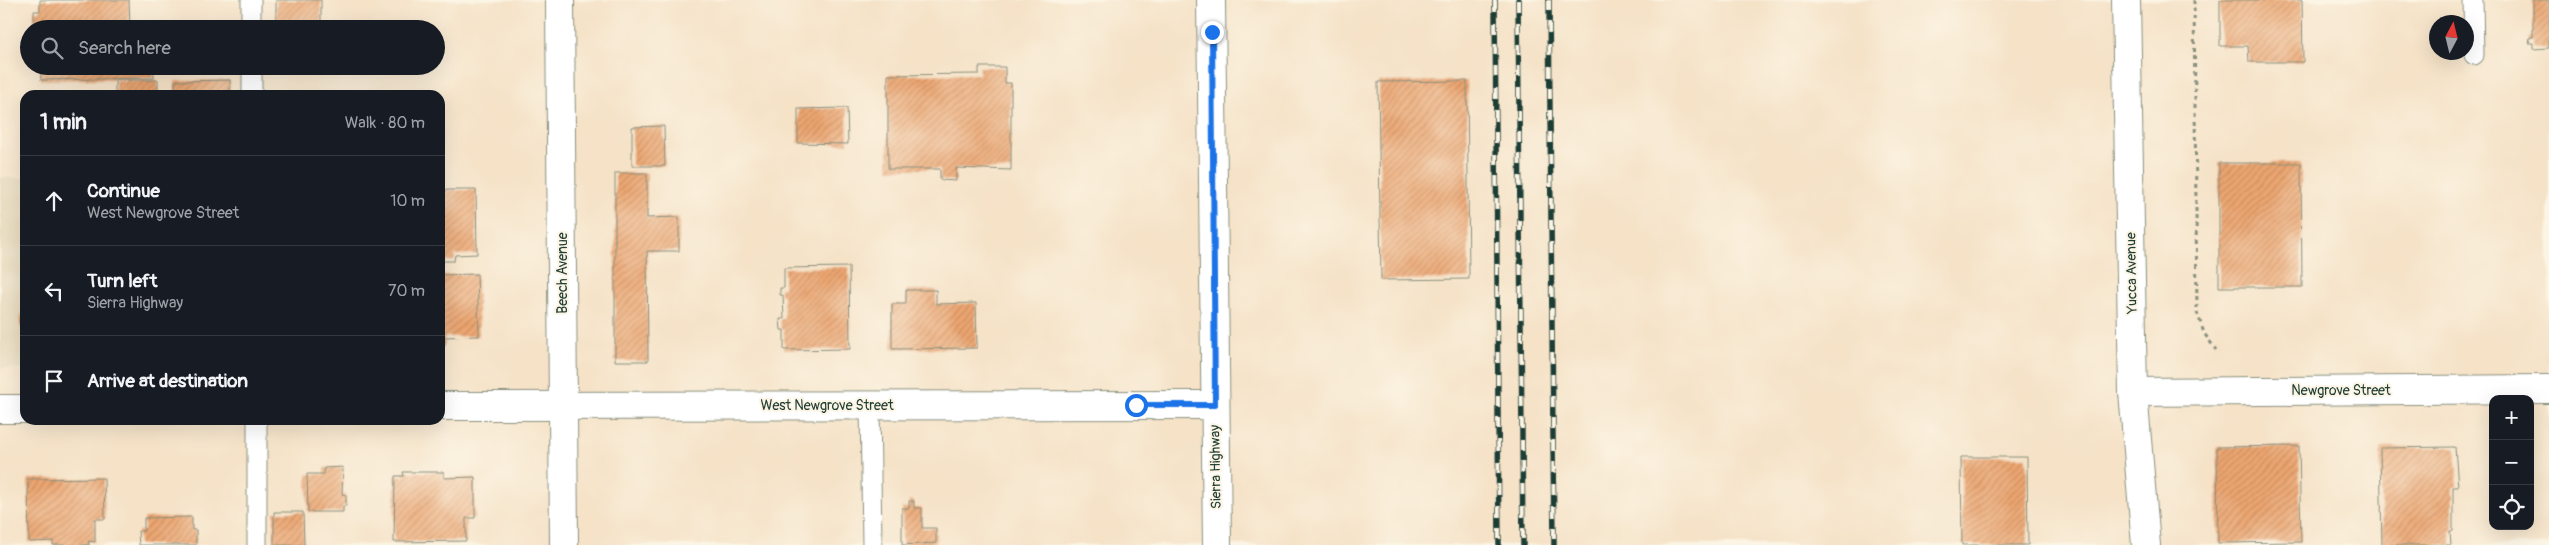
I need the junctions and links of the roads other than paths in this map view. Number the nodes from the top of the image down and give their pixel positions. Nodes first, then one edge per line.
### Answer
1 (250, 0) edge
2 (560, 0) edge
3 (1211, 0) edge
4 (2126, 0) edge
5 (2473, 0) edge
6 (2473, 15) edge
7 (251, 20) edge
8 (252, 75) edge
9 (252, 90) edge
10 (2549, 389) edge
11 (2133, 392) junction
12 (870, 404) junction
13 (1215, 405) junction
14 (445, 406) edge
15 (562, 406) junction
16 (0, 409) edge
17 (20, 409) edge
18 (257, 425) edge
19 (257, 545) edge
20 (564, 545) edge
21 (872, 545) edge
22 (1217, 545) edge
23 (2146, 545) edge

1 - 7 lane
2 - 15 street, Beech Avenue
3 - 13 street, Sierra Highway
4 - 11 street, Yucca Avenue
5 - 6 lane
8 - 9 lane
10 - 11 street, Newgrove Street
11 - 23 street, Yucca Avenue
12 - 13 street, West Newgrove Street
12 - 15 street, West Newgrove Street
12 - 21 lane
13 - 22 street, Sierra Highway
14 - 15 street, West Newgrove Street
15 - 20 street, Beech Avenue
16 - 17 street
18 - 19 lane

